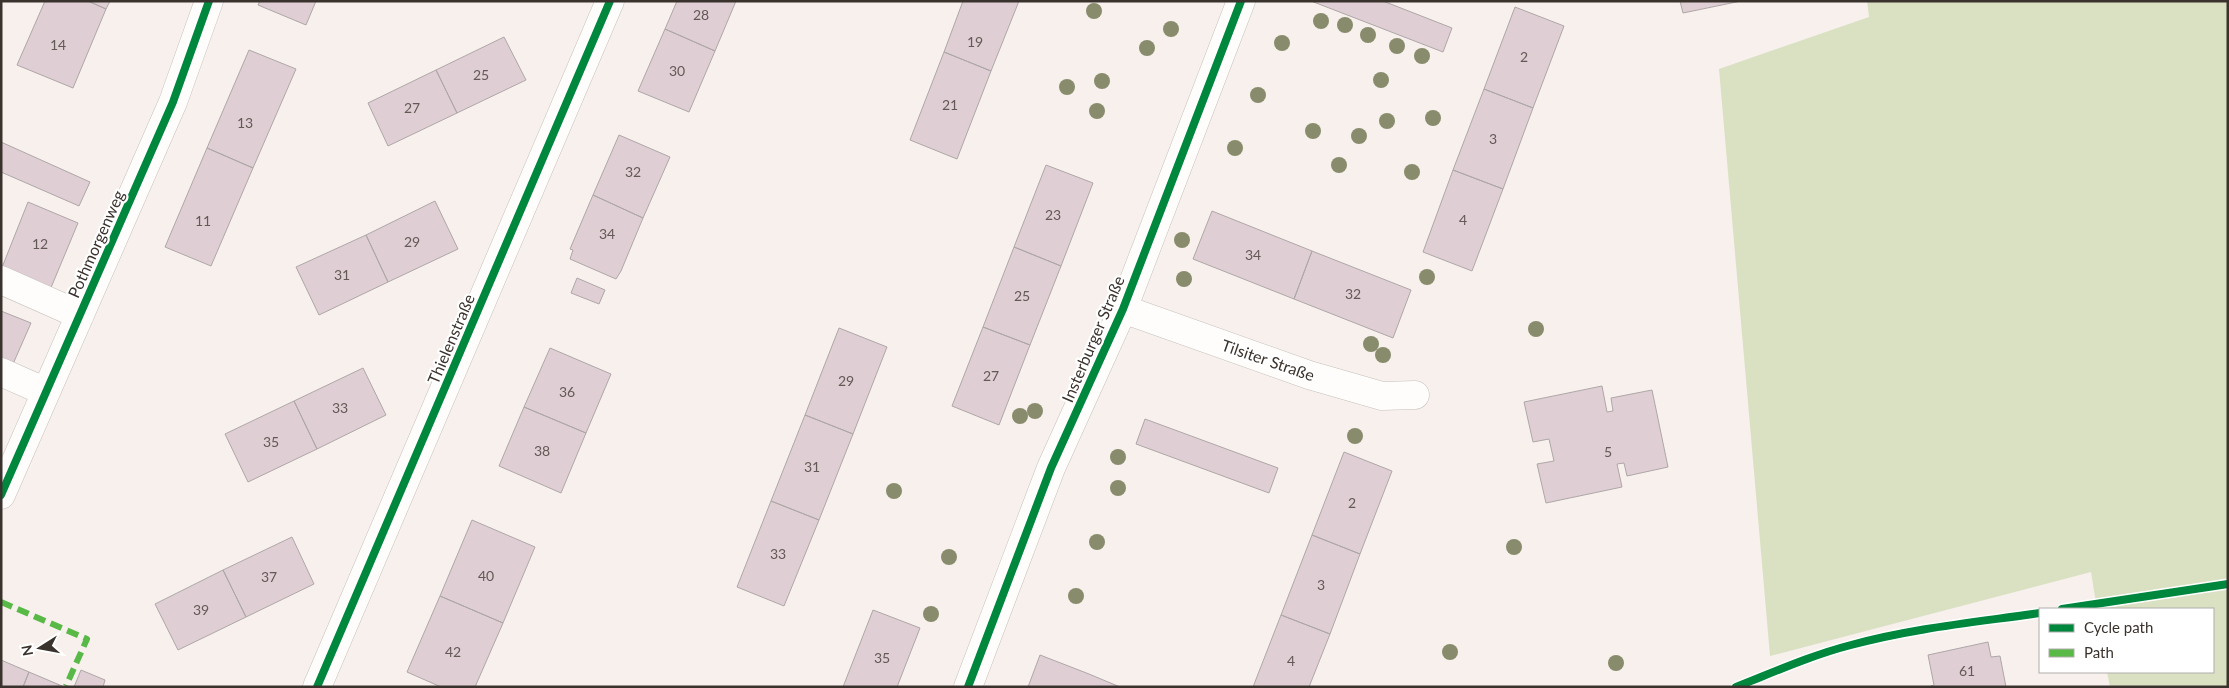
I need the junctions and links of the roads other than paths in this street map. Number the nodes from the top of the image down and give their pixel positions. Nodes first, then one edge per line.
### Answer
1 (208, 1) edge
2 (610, 1) edge
3 (1241, 1) edge
4 (1, 280) edge
5 (1123, 308) junction
6 (80, 315) junction
7 (1, 372) edge
8 (1, 390) edge
9 (1415, 395) dead end
10 (43, 400) junction
11 (1, 495) edge
12 (317, 687) edge
13 (968, 687) edge

1 - 6 street, Pothmorgenweg
2 - 12 street, Thielenstraße
3 - 5 street, Insterburger Straße
4 - 6 street
5 - 9 street, Tilsiter Straße
5 - 13 street, Insterburger Straße
6 - 10 street, Pothmorgenweg
7 - 10 street
8 - 10 street
10 - 11 street, Pothmorgenweg

